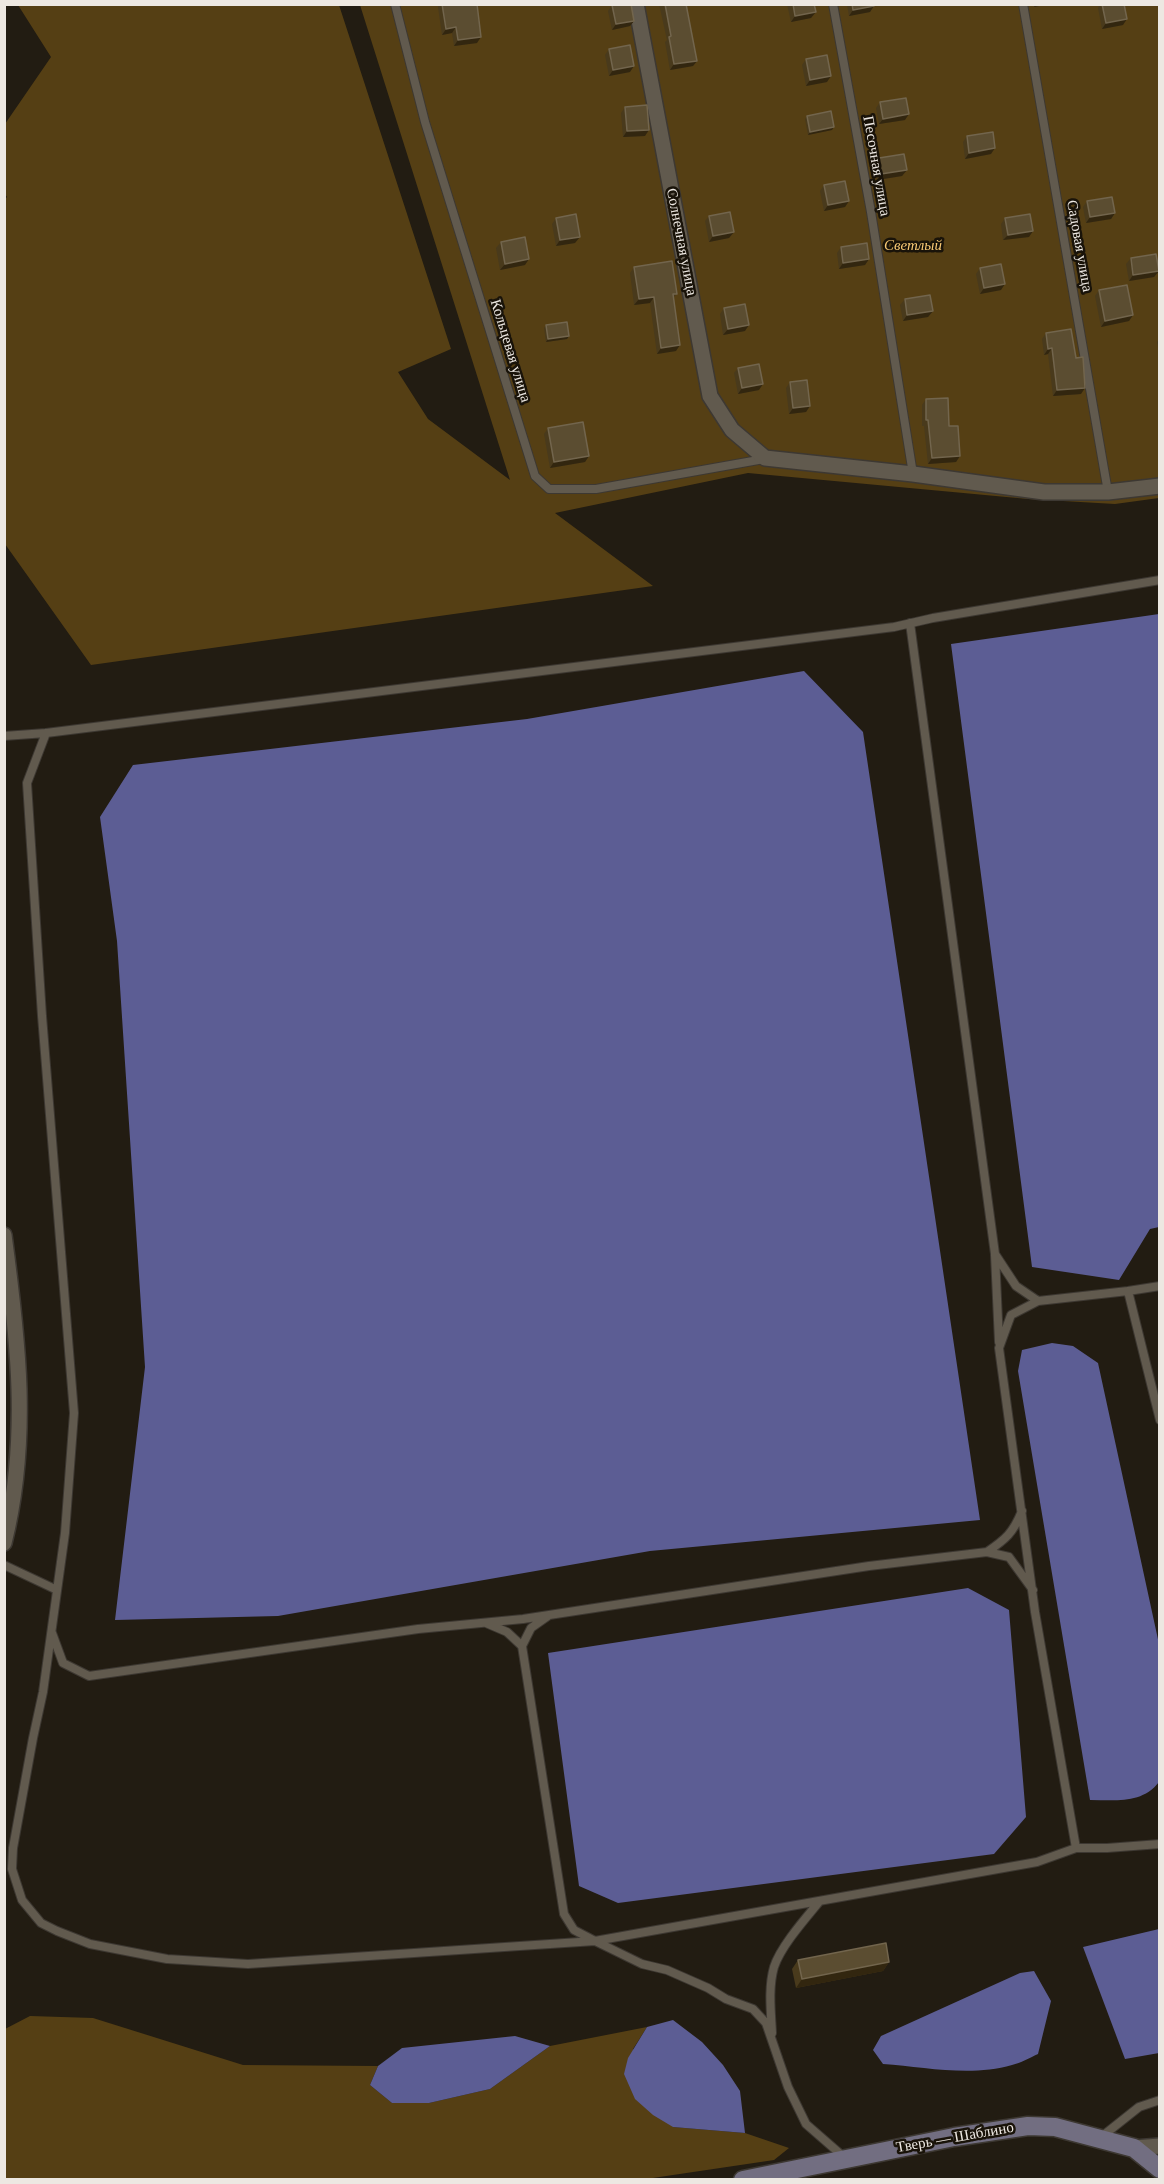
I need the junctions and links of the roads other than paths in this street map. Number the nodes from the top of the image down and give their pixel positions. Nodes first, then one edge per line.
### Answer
1 (395, 4) edge
2 (636, 4) edge
3 (832, 4) edge
4 (1023, 4) edge
5 (765, 458) junction
6 (913, 474) junction
7 (1160, 486) edge
8 (1108, 492) junction
9 (1160, 580) edge
10 (910, 623) junction
11 (46, 733) junction
12 (4, 736) edge
13 (4, 1234) edge
14 (995, 1254) junction
15 (1160, 1286) edge
16 (1128, 1292) junction
17 (1038, 1301) junction
18 (999, 1348) junction
19 (1160, 1420) edge
20 (1022, 1510) junction
21 (4, 1543) edge
22 (987, 1552) junction
23 (4, 1565) edge
24 (57, 1590) junction
25 (1033, 1590) junction
26 (549, 1615) junction
27 (484, 1622) junction
28 (51, 1632) junction
29 (522, 1646) junction
30 (1160, 1844) edge
31 (1076, 1848) junction
32 (819, 1902) junction
33 (595, 1941) junction
34 (772, 2043) junction
35 (1160, 2100) edge
36 (1099, 2139) junction
37 (1160, 2146) edge
38 (1134, 2148) junction
39 (846, 2159) junction
40 (1160, 2169) edge
41 (743, 2180) edge

1 - 5 lane, Кольцевая улица
2 - 5 street, Солнечная улица
3 - 6 lane, Песочная улица
4 - 8 lane, Садовая улица
5 - 6 street
6 - 8 street
7 - 8 street
9 - 10 lane
10 - 11 lane
10 - 14 lane
11 - 12 lane
11 - 24 lane
13 - 21 street
14 - 17 lane
14 - 18 lane
15 - 16 lane
16 - 17 lane
16 - 19 lane
17 - 18 lane
18 - 20 lane
20 - 22 lane
20 - 25 lane
22 - 25 lane
22 - 26 lane
23 - 24 lane
24 - 28 lane
25 - 31 lane
26 - 27 lane
26 - 29 lane
27 - 28 lane
27 - 29 lane
28 - 33 lane
29 - 33 lane
30 - 31 lane
31 - 32 lane
32 - 33 lane
32 - 34 lane
33 - 34 lane
34 - 39 lane
35 - 36 lane
36 - 38 street, Тверь — Шаблино
36 - 39 street, Тверь — Шаблино
37 - 38 street
38 - 40 street, Тверь — Шаблино
39 - 41 street, Тверь — Шаблино

